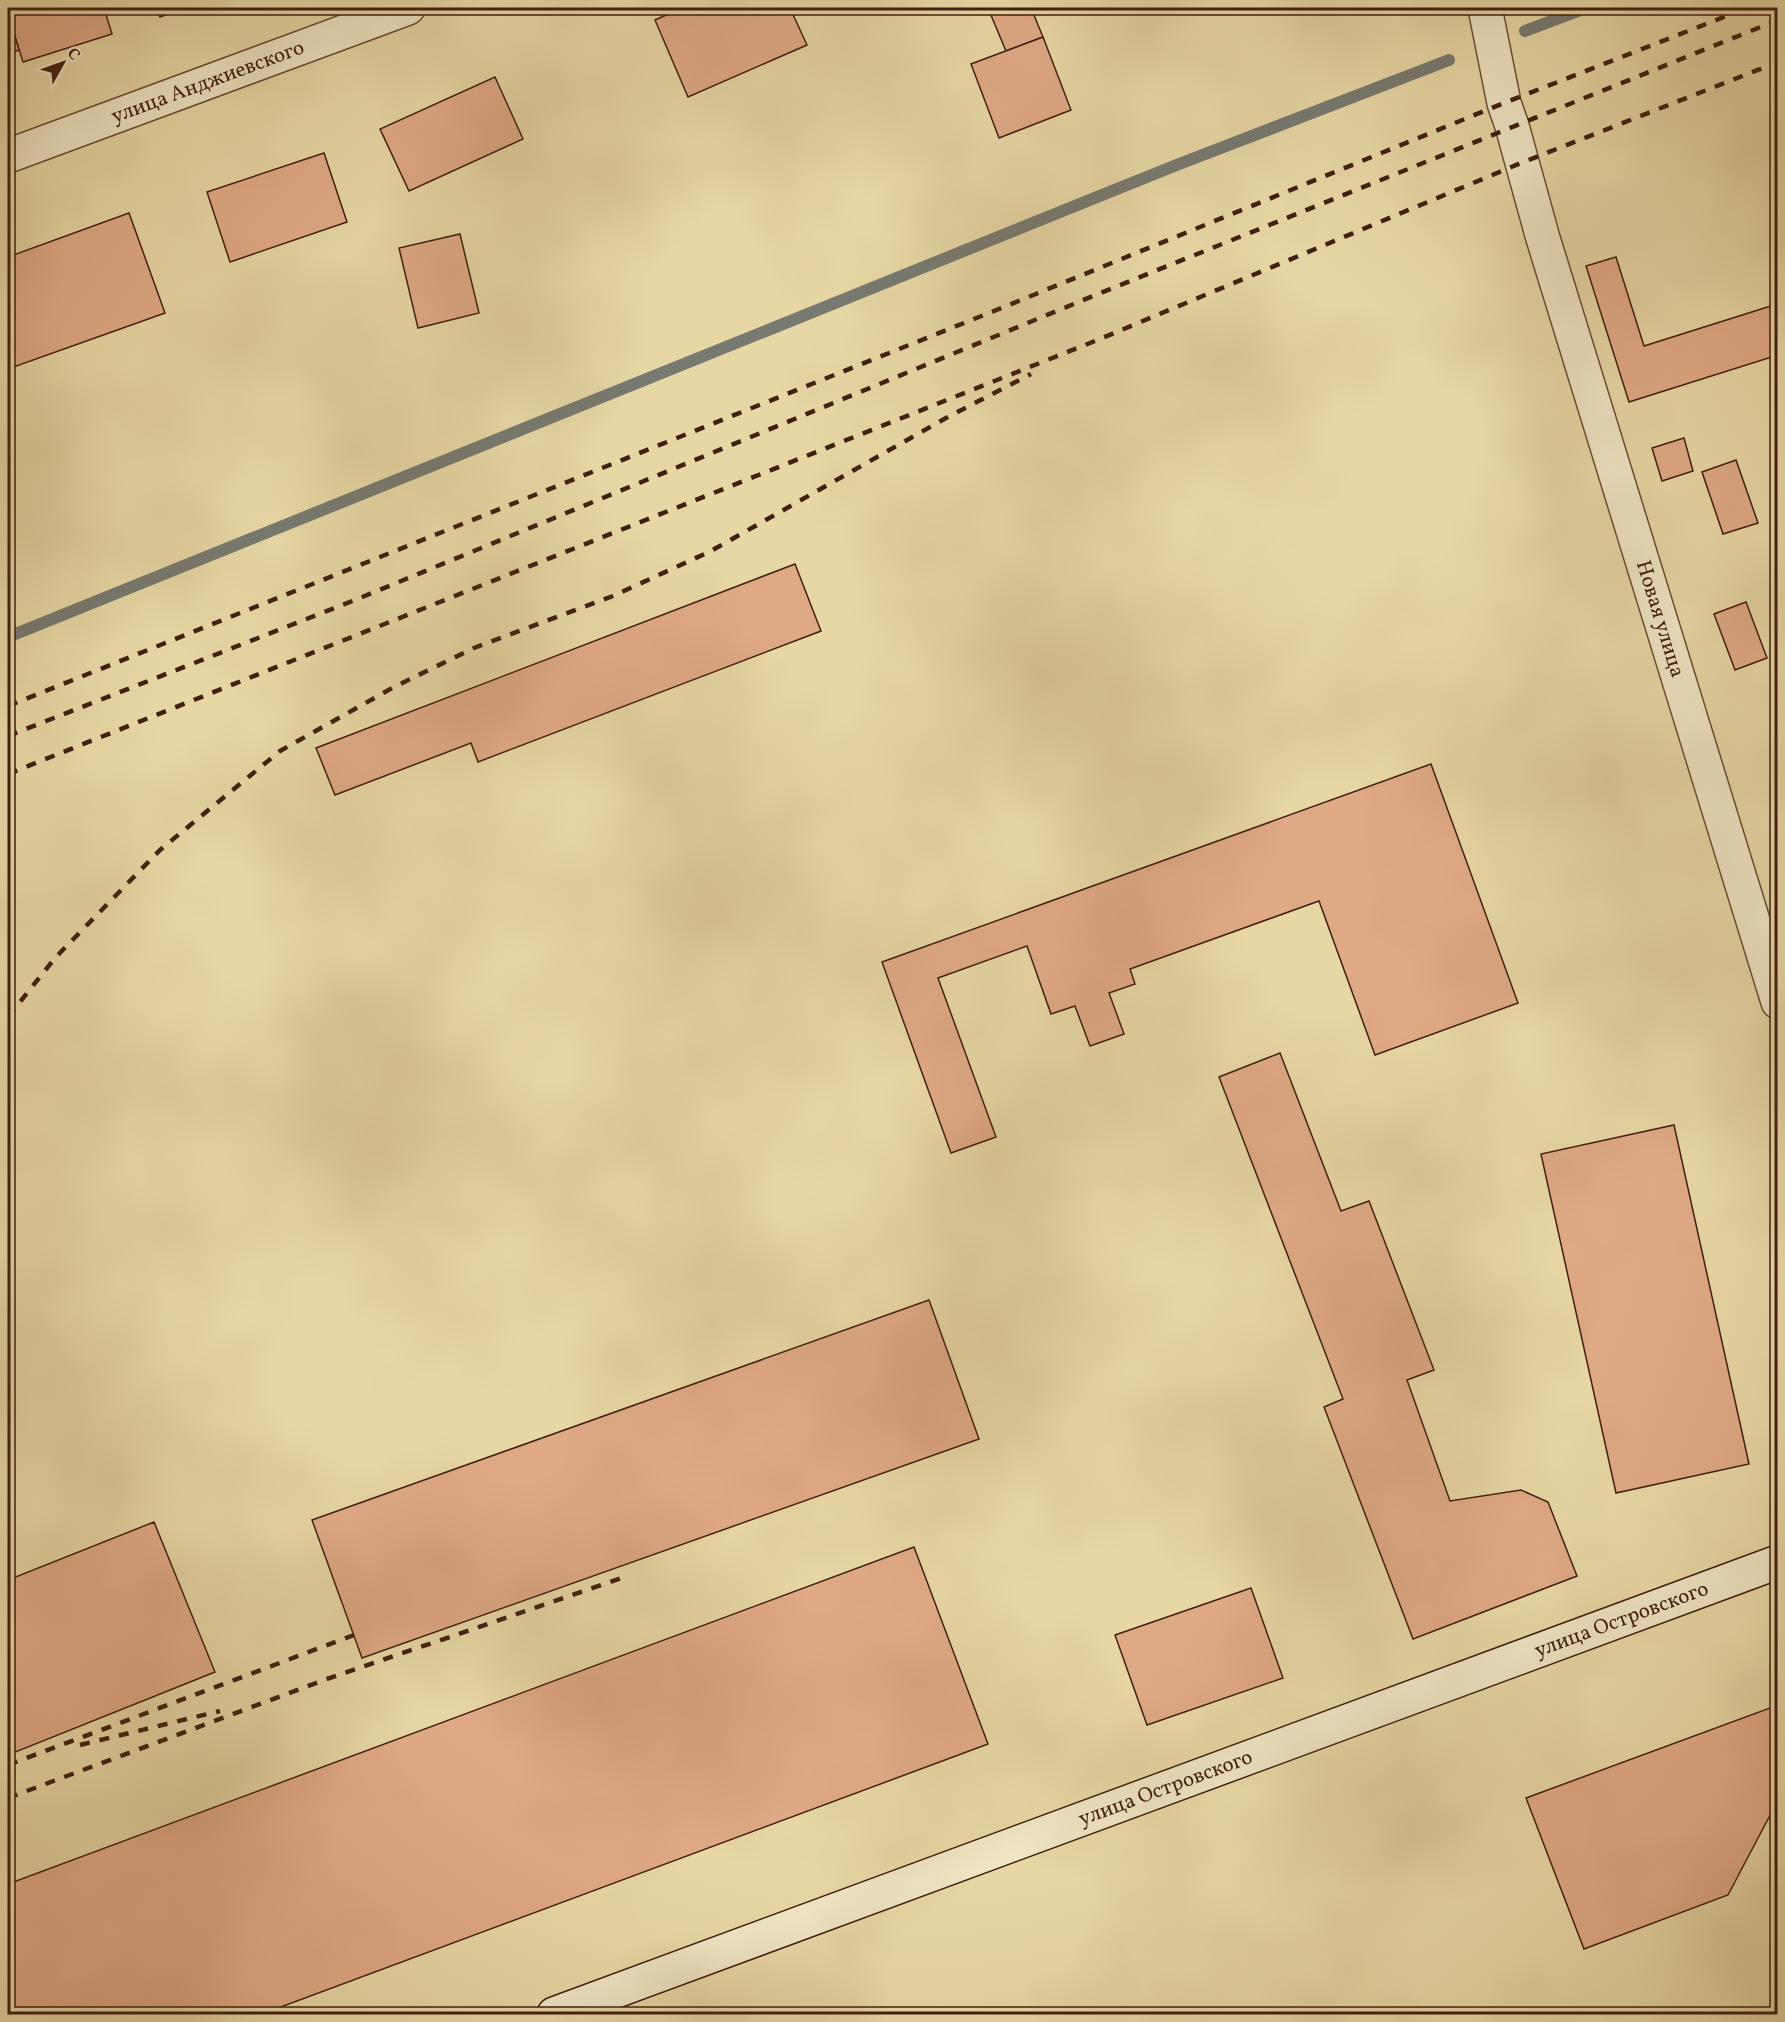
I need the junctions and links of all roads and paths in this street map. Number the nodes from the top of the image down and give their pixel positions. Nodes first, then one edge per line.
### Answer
1 (408, 8) edge
2 (1485, 8) edge
3 (8, 156) edge
4 (1778, 1002) edge
5 (1778, 1562) edge
6 (554, 2014) edge

1 - 3 street, улица Анджиевского
2 - 4 street, Новая улица
5 - 6 street, улица Островского

